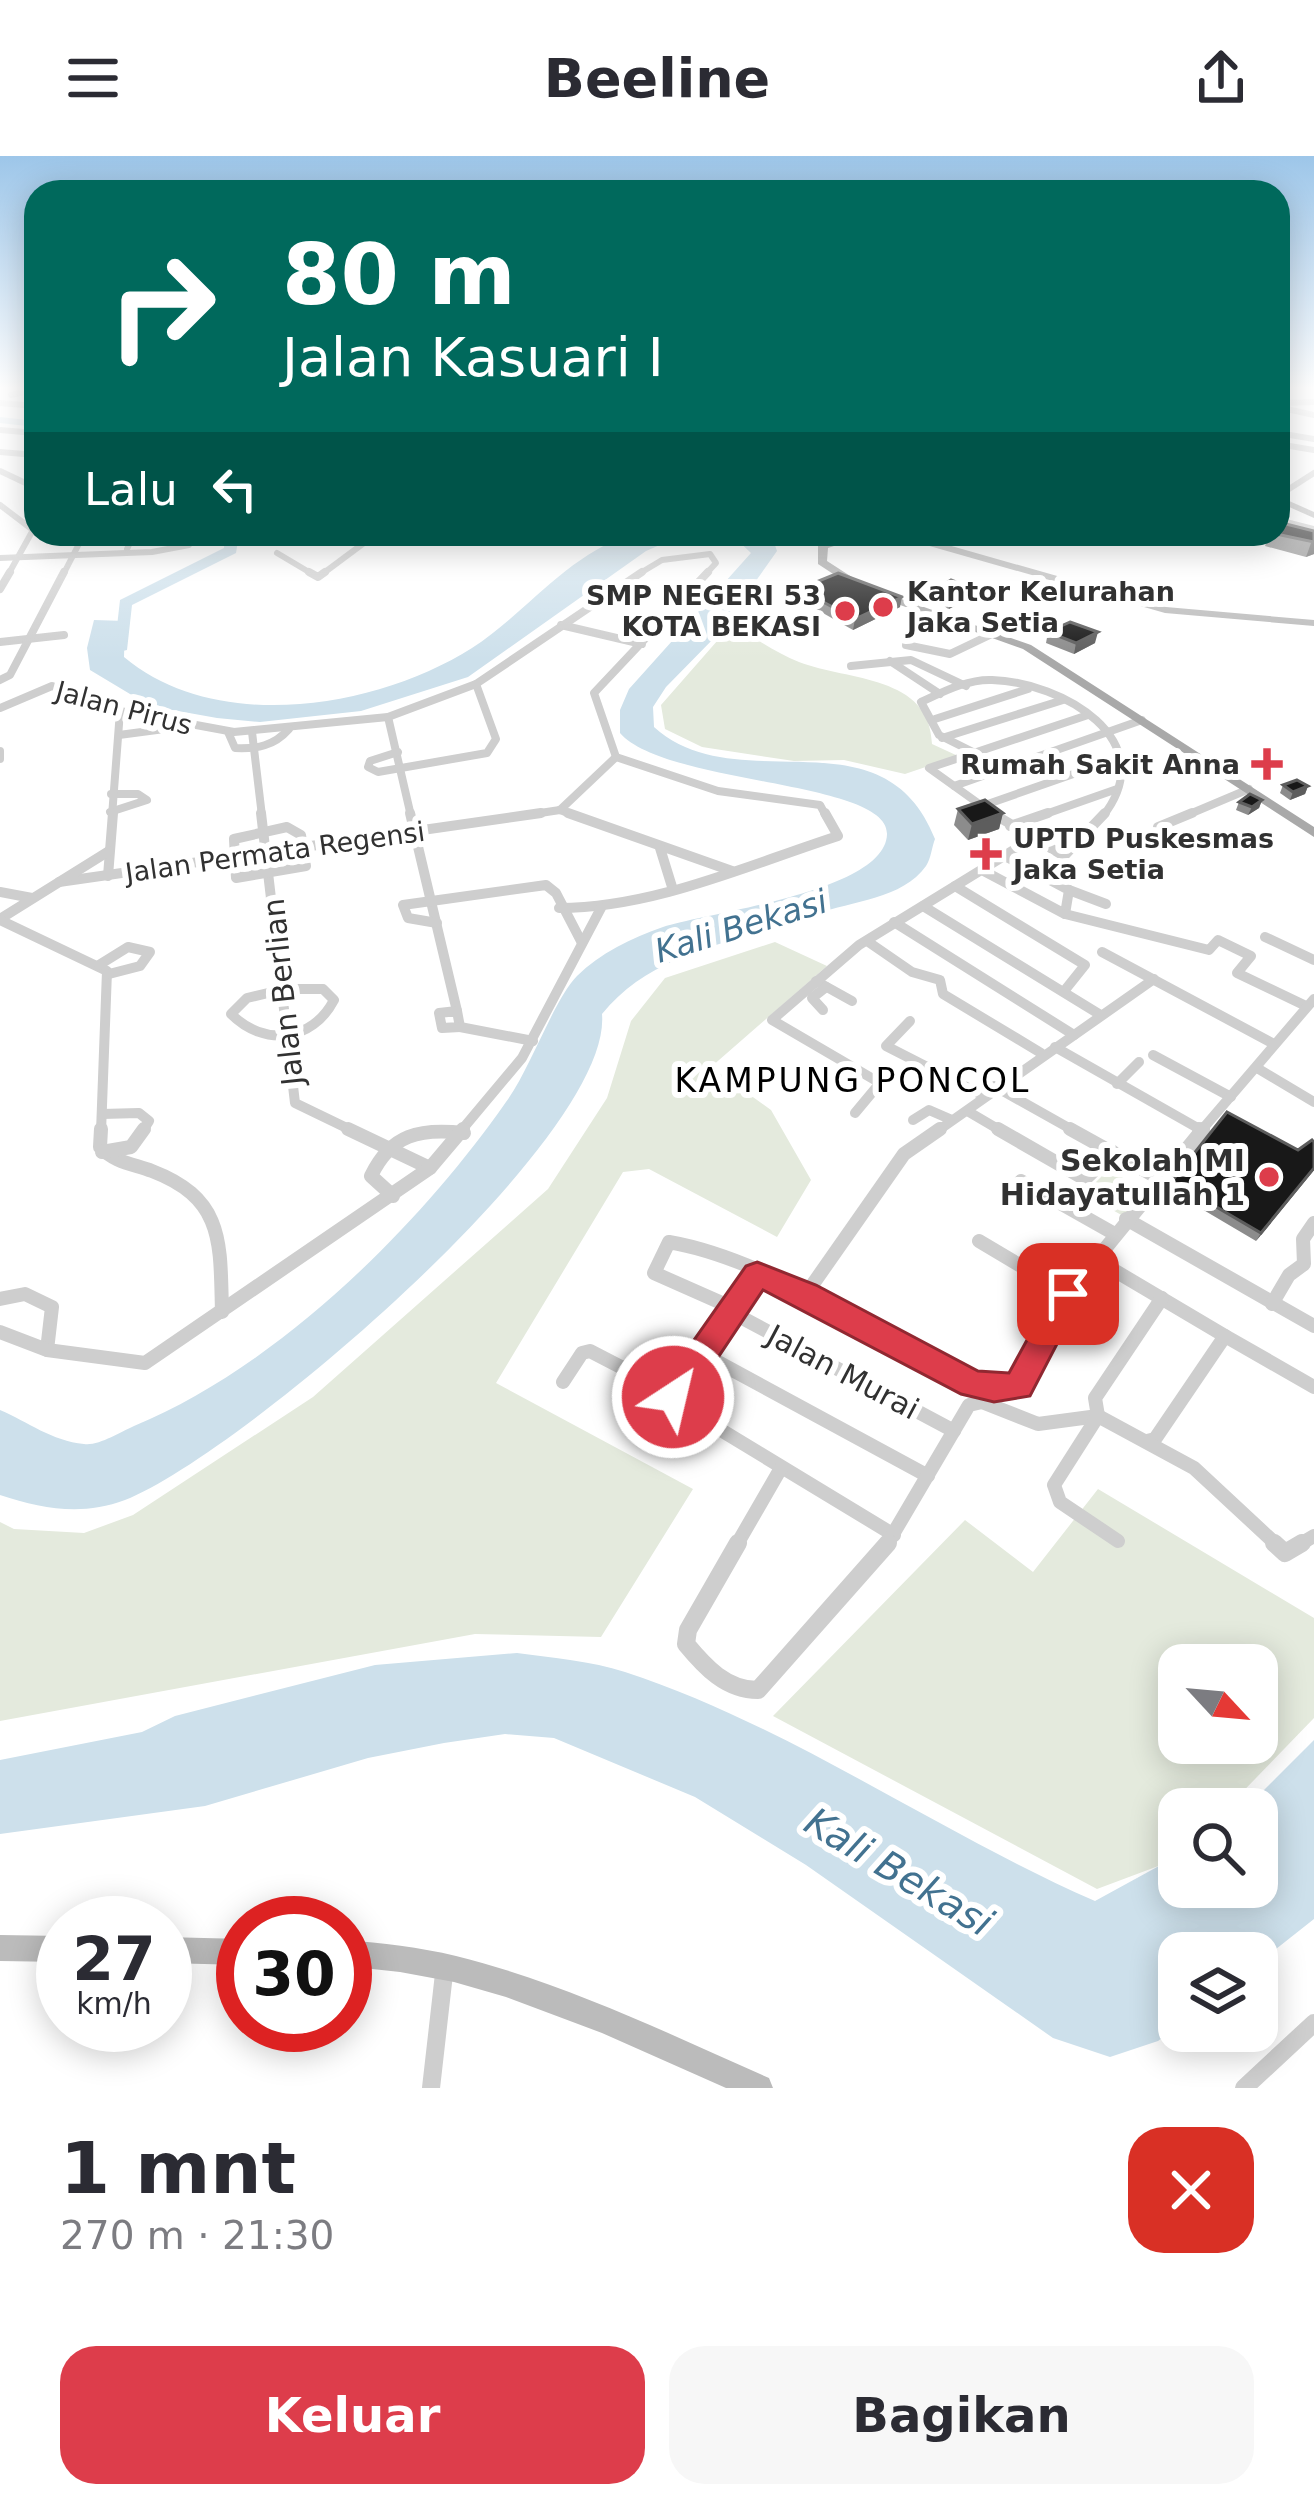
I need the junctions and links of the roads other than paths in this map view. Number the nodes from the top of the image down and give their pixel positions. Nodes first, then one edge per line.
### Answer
1 (1306, 480) edge
2 (1300, 485) junction
3 (1314, 489) edge
4 (1290, 491) edge
5 (25, 546) edge
6 (78, 546) edge
7 (128, 546) edge
8 (183, 546) edge
9 (360, 546) edge
10 (822, 546) edge
11 (946, 546) edge
12 (950, 546) edge
13 (954, 547) junction
14 (127, 549) junction
15 (166, 549) junction
16 (74, 553) junction
17 (277, 554) dead end
18 (21, 555) junction
19 (0, 556) edge
20 (0, 589) edge
21 (1314, 621) edge
22 (561, 626) junction
23 (994, 633) junction
24 (63, 638) dead end
25 (29, 639) junction
26 (0, 640) edge
27 (642, 644) junction
28 (906, 645) dead end
29 (889, 660) junction
30 (850, 666) dead end
31 (0, 680) edge
32 (476, 684) junction
33 (966, 686) junction
34 (1029, 689) junction
35 (940, 694) junction
36 (1063, 700) junction
37 (0, 708) edge
38 (121, 711) junction
39 (1088, 715) junction
40 (388, 717) junction
41 (935, 718) junction
42 (1142, 720) junction
43 (184, 726) junction
44 (289, 729) junction
45 (1112, 730) junction
46 (228, 732) junction
47 (252, 733) junction
48 (119, 735) junction
49 (943, 738) junction
50 (255, 748) junction
51 (398, 752) junction
52 (973, 752) junction
53 (1122, 757) junction
54 (616, 758) junction
55 (402, 769) junction
56 (954, 786) junction
57 (1118, 788) junction
58 (1250, 789) junction
59 (111, 794) junction
60 (982, 806) junction
61 (560, 810) junction
62 (110, 812) junction
63 (1010, 826) junction
64 (1158, 827) dead end
65 (266, 830) junction
66 (417, 832) junction
67 (1314, 833) edge
68 (1030, 840) junction
69 (302, 847) junction
70 (660, 848) junction
71 (109, 851) junction
72 (268, 853) junction
73 (1006, 856) junction
74 (234, 857) junction
75 (982, 870) junction
76 (732, 871) junction
77 (108, 876) junction
78 (271, 876) junction
79 (59, 882) junction
80 (955, 886) junction
81 (674, 890) junction
82 (1069, 890) junction
83 (0, 892) edge
84 (32, 898) junction
85 (432, 901) junction
86 (1106, 904) dead end
87 (922, 906) junction
88 (560, 908) junction
89 (601, 908) junction
90 (1062, 914) junction
91 (0, 920) edge
92 (894, 922) junction
93 (437, 923) junction
94 (1265, 937) dead end
95 (867, 941) junction
96 (582, 943) junction
97 (1102, 952) dead end
98 (1314, 960) edge
99 (1154, 979) junction
100 (821, 984) junction
101 (284, 990) junction
102 (1065, 990) junction
103 (806, 996) junction
104 (852, 1001) dead end
105 (1310, 1002) edge
106 (823, 1010) dead end
107 (457, 1011) junction
108 (1099, 1014) junction
109 (910, 1021) dead end
110 (460, 1027) junction
111 (1073, 1035) junction
112 (285, 1038) junction
113 (532, 1041) junction
114 (1274, 1044) junction
115 (1055, 1047) junction
116 (1041, 1053) junction
117 (1153, 1055) dead end
118 (1138, 1062) dead end
119 (1257, 1068) junction
120 (1117, 1084) junction
121 (988, 1091) junction
122 (1231, 1096) junction
123 (1314, 1102) edge
124 (969, 1112) junction
125 (855, 1113) dead end
126 (102, 1114) junction
127 (913, 1120) dead end
128 (952, 1120) junction
129 (1203, 1131) junction
130 (464, 1133) junction
131 (385, 1148) junction
132 (102, 1152) junction
133 (1113, 1152) junction
134 (430, 1168) junction
135 (1162, 1180) junction
136 (1022, 1181) dead end
137 (393, 1196) junction
138 (1126, 1219) junction
139 (1314, 1223) edge
140 (1113, 1233) junction
141 (979, 1241) dead end
142 (1095, 1259) junction
143 (757, 1274) junction
144 (806, 1294) junction
145 (1068, 1294) junction
146 (1162, 1298) junction
147 (0, 1299) edge
148 (1272, 1304) junction
149 (733, 1310) junction
150 (222, 1312) junction
151 (1314, 1326) edge
152 (0, 1332) edge
153 (1225, 1336) junction
154 (47, 1350) junction
155 (703, 1354) junction
156 (563, 1382) dead end
157 (973, 1384) junction
158 (1314, 1387) edge
159 (673, 1394) junction
160 (982, 1402) junction
161 (1098, 1416) junction
162 (954, 1431) junction
163 (1147, 1441) junction
164 (781, 1468) junction
165 (928, 1476) junction
166 (893, 1535) junction
167 (1314, 1537) edge
168 (1118, 1540) dead end
169 (0, 1948) edge
170 (36, 1949) edge
171 (372, 1956) edge
172 (445, 1965) junction
173 (1314, 2024) edge
174 (1255, 2086) edge
175 (431, 2088) edge
176 (759, 2088) edge

1 - 2 street
2 - 3 street
2 - 4 street
5 - 18 street
6 - 16 street
7 - 14 street
8 - 15 street
9 - 17 street
10 - 23 main road
11 - 13 main road
12 - 13 main road
13 - 21 main road
14 - 15 street
14 - 16 street
15 - 16 street
16 - 18 street
16 - 25 street
18 - 19 street
18 - 20 street
22 - 27 street
22 - 27 street, Jalan Pirus
22 - 32 street, Jalan Pirus
23 - 28 street
23 - 42 main road
24 - 25 street
25 - 26 street
25 - 31 street
27 - 54 street
29 - 30 street
29 - 33 street
29 - 35 street
32 - 40 street, Jalan Pirus
32 - 55 street
33 - 34 street
33 - 35 street
34 - 36 street
34 - 41 street
35 - 41 street
36 - 39 street
36 - 49 street
37 - 38 street, Jalan Pirus
38 - 43 street, Jalan Pirus
38 - 48 street
39 - 45 street
39 - 52 street
40 - 44 street, Jalan Pirus
40 - 51 street
41 - 49 street
42 - 45 street
42 - 58 main road
43 - 46 street, Jalan Pirus
43 - 48 street
44 - 47 street, Jalan Pirus
44 - 50 street
45 - 53 street
45 - 56 street
46 - 47 street, Jalan Pirus
46 - 50 street
47 - 50 street, Jalan Berlian
48 - 59 street
49 - 52 street
50 - 65 street, Jalan Berlian
51 - 55 street
51 - 55 street
52 - 56 street
53 - 57 street
53 - 60 street
54 - 61 street
54 - 76 street
55 - 66 street
56 - 60 street
57 - 63 street
57 - 68 street
58 - 64 street
58 - 67 main road
59 - 62 street
59 - 62 street
60 - 63 street
61 - 66 street, Jalan Permata Regensi
61 - 70 street
62 - 71 street
63 - 68 street
65 - 69 street
65 - 72 street, Jalan Berlian
65 - 74 street
66 - 69 street, Jalan Permata Regensi
66 - 85 street
68 - 73 street
69 - 72 street, Jalan Permata Regensi
69 - 78 street
70 - 76 street
70 - 81 street
71 - 77 street
71 - 79 street
72 - 74 street, Jalan Permata Regensi
72 - 78 street, Jalan Berlian
73 - 75 street
73 - 82 street
74 - 77 street, Jalan Permata Regensi
74 - 78 street
75 - 80 street
75 - 90 street
76 - 81 street
77 - 79 street, Jalan Permata Regensi
78 - 101 street, Jalan Berlian
79 - 84 street, Jalan Permata Regensi
80 - 87 street
80 - 102 street
81 - 89 street
82 - 86 street
82 - 90 street
83 - 84 street
84 - 91 street, Jalan Permata Regensi
85 - 88 street
85 - 93 street
85 - 93 street
87 - 92 street
87 - 102 street
88 - 89 street
88 - 96 street
89 - 96 street
90 - 105 street
91 - 126 street
92 - 95 street
92 - 111 street
93 - 107 street
94 - 98 street
95 - 100 street
95 - 116 street
96 - 113 street
97 - 99 street
99 - 108 street
99 - 114 street
100 - 103 street
100 - 104 street
101 - 112 street, Jalan Berlian
101 - 112 street
101 - 112 street
102 - 108 street
103 - 106 street
103 - 125 street
105 - 114 street
107 - 110 street
107 - 110 street
108 - 111 street
109 - 121 street
110 - 113 street
111 - 115 street
112 - 131 street, Jalan Berlian
113 - 130 street
114 - 119 street
115 - 116 street
115 - 120 street
116 - 121 street
117 - 122 street
118 - 120 street
119 - 122 street
119 - 123 street
120 - 129 street
121 - 124 street
121 - 133 street
122 - 129 street
124 - 128 street
124 - 133 street
126 - 132 street
126 - 132 street
127 - 128 street
128 - 144 street
129 - 135 street
130 - 131 street
130 - 134 street
131 - 134 street
131 - 137 street
132 - 150 street
133 - 135 street
134 - 137 street
135 - 138 street
136 - 140 street
137 - 150 street
138 - 140 street
138 - 148 street
139 - 148 street
140 - 142 street
141 - 145 street
142 - 145 street
142 - 146 street
143 - 144 street
143 - 149 street
143 - 149 street, Jalan Murai
144 - 157 street
145 - 157 street
146 - 153 street
146 - 161 street
147 - 154 street
148 - 151 street
149 - 155 street
149 - 162 street, Jalan Murai
150 - 154 street
152 - 154 street
153 - 158 street
153 - 163 street
155 - 159 street
155 - 165 street
156 - 159 street
157 - 160 street
159 - 164 street
160 - 161 street
160 - 162 street
161 - 163 street
161 - 168 street
162 - 165 street
163 - 167 street
164 - 166 street
164 - 166 street
165 - 166 street
169 - 170 main road
171 - 172 main road
172 - 175 street
172 - 176 main road
173 - 174 street

